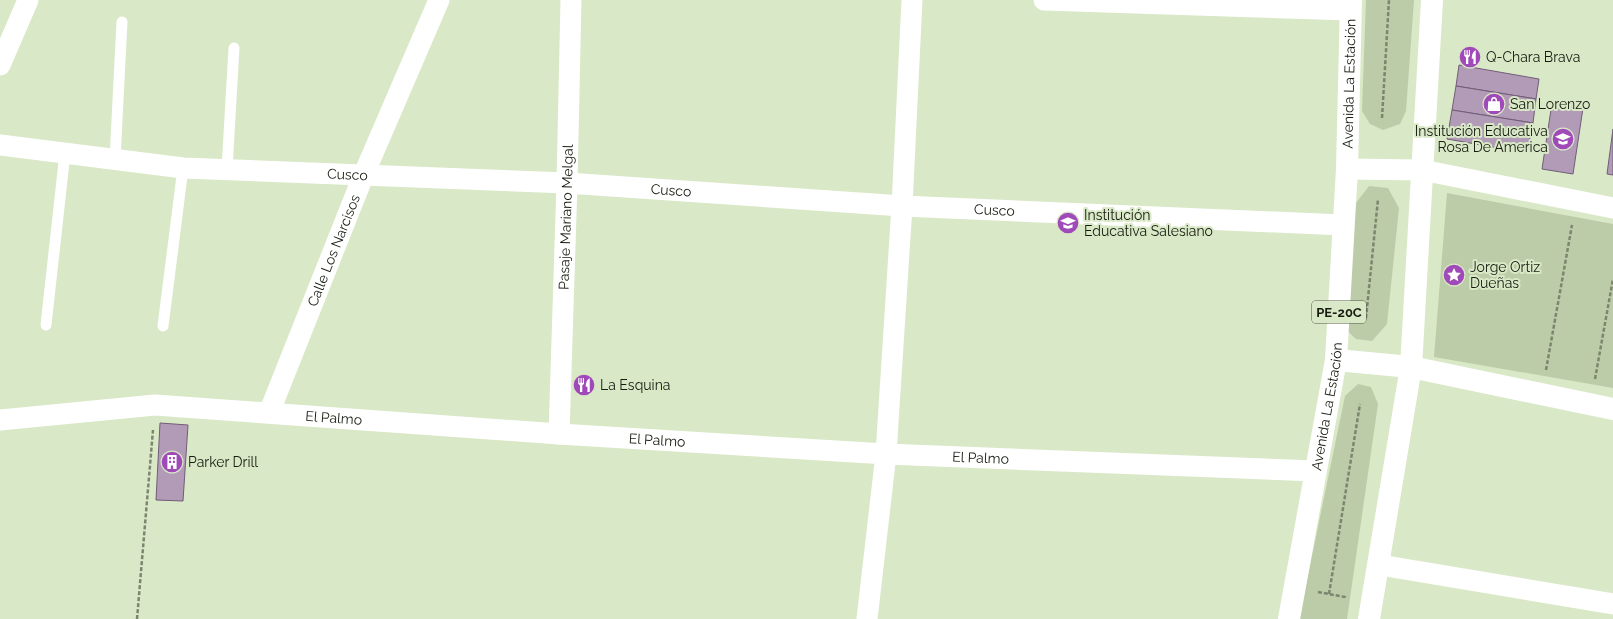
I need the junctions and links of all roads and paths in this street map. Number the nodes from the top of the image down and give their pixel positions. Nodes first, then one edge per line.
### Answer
1 (28, 0) edge
2 (439, 0) edge
3 (571, 0) edge
4 (912, 0) edge
5 (1044, 0) edge
6 (1389, 0) edge
7 (1432, 0) edge
8 (1350, 5) edge
9 (122, 22) dead end
10 (234, 48) dead end
11 (0, 65) edge
12 (1382, 118) dead end
13 (0, 145) edge
14 (66, 152) junction
15 (115, 159) junction
16 (183, 168) junction
17 (227, 169) junction
18 (1347, 169) junction
19 (1422, 170) junction
20 (364, 174) junction
21 (567, 183) junction
22 (1378, 199) dead end
23 (902, 206) junction
24 (1613, 208) edge
25 (1573, 217) dead end
26 (1343, 225) junction
27 (1613, 279) edge
28 (1609, 300) junction
29 (1613, 301) edge
30 (46, 325) dead end
31 (1365, 325) dead end
32 (163, 326) dead end
33 (1336, 360) junction
34 (1411, 367) junction
35 (1544, 376) dead end
36 (1594, 385) dead end
37 (1360, 404) dead end
38 (155, 405) junction
39 (1613, 409) edge
40 (269, 413) junction
41 (0, 420) edge
42 (558, 434) junction
43 (886, 454) junction
44 (1316, 471) junction
45 (1380, 565) junction
46 (1312, 591) dead end
47 (1329, 594) junction
48 (1344, 604) dead end
49 (1613, 604) edge
50 (137, 619) edge
51 (867, 619) edge
52 (1289, 619) edge
53 (1370, 619) edge

1 - 11 street
2 - 20 street, Calle Los Narcisos
3 - 21 street, Pasaje Mariano Melgal
4 - 23 street
5 - 8 street
6 - 12 path
7 - 19 main road
8 - 18 main road, Avenida La Estación / PE-20C
9 - 15 lane
10 - 17 lane
13 - 14 street, Cusco
14 - 15 street, Cusco
14 - 30 lane
15 - 16 street, Cusco
16 - 17 street, Cusco
16 - 32 lane
17 - 20 street, Cusco
18 - 19 street
18 - 26 main road, Avenida La Estación / PE-20C
19 - 24 street
19 - 34 main road
20 - 21 street, Cusco
20 - 40 street, Calle Los Narcisos
21 - 23 street, Cusco
21 - 42 street, Pasaje Mariano Melgal
22 - 31 path
23 - 26 street, Cusco
23 - 43 street
25 - 35 path
26 - 33 main road, Avenida La Estación / PE-20C
27 - 28 path
28 - 29 path
28 - 36 path
33 - 34 main road
33 - 44 main road, Avenida La Estación / PE-20C
34 - 39 main road
34 - 45 main road
37 - 47 path
38 - 40 street, El Palmo
38 - 41 street, El Palmo
38 - 50 path
40 - 42 street, El Palmo
42 - 43 street, El Palmo
43 - 44 street, El Palmo
43 - 51 street
44 - 52 main road, Avenida La Estación / PE-20C
45 - 49 street
45 - 53 main road
46 - 47 path
47 - 48 path

